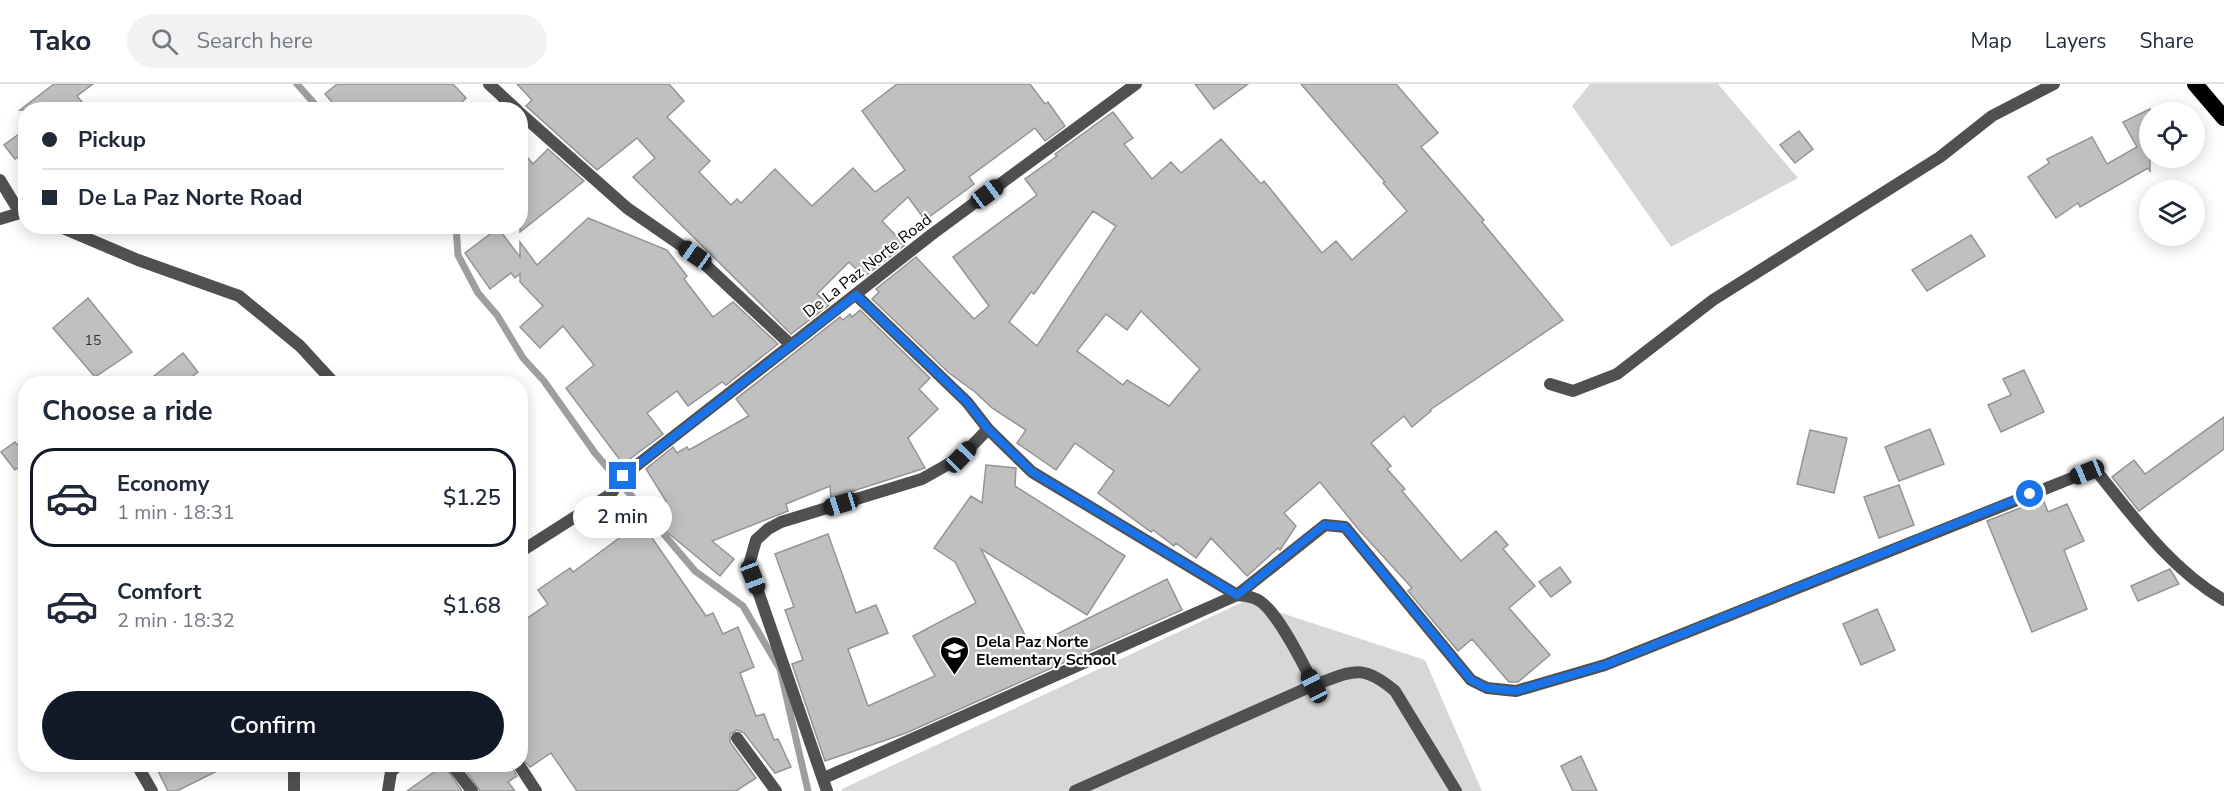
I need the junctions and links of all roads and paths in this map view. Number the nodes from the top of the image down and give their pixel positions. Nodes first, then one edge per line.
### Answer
1 (489, 84) edge
2 (1136, 84) edge
3 (2054, 84) edge
4 (2195, 84) edge
5 (509, 102) edge
6 (2224, 118) edge
7 (528, 119) edge
8 (0, 180) edge
9 (18, 207) edge
10 (18, 215) edge
11 (0, 219) edge
12 (77, 234) edge
13 (856, 295) junction
14 (791, 345) junction
15 (328, 376) edge
16 (1550, 384) dead end
17 (988, 429) junction
18 (528, 547) edge
19 (1237, 595) junction
20 (2224, 600) edge
21 (1314, 686) junction
22 (737, 738) dead end
23 (141, 772) edge
24 (294, 772) edge
25 (391, 772) edge
26 (457, 772) edge
27 (524, 772) edge
28 (824, 778) junction
29 (152, 791) edge
30 (294, 791) edge
31 (388, 791) edge
32 (472, 791) edge
33 (536, 791) edge
34 (776, 791) edge
35 (827, 791) edge
36 (1075, 791) edge
37 (1456, 791) edge

1 - 5 street
2 - 13 street, De La Paz Norte Road
3 - 16 street
4 - 6 highway
7 - 14 street
8 - 9 street
10 - 11 street
12 - 15 street
13 - 14 street, De La Paz Norte Road
13 - 17 street
14 - 18 street, De La Paz Norte Road
17 - 19 street
17 - 28 street
19 - 20 street
19 - 21 street
19 - 28 street
21 - 36 street
21 - 37 street
22 - 34 street
23 - 29 street
24 - 30 street
25 - 31 street
26 - 32 street
27 - 33 street
28 - 35 street

